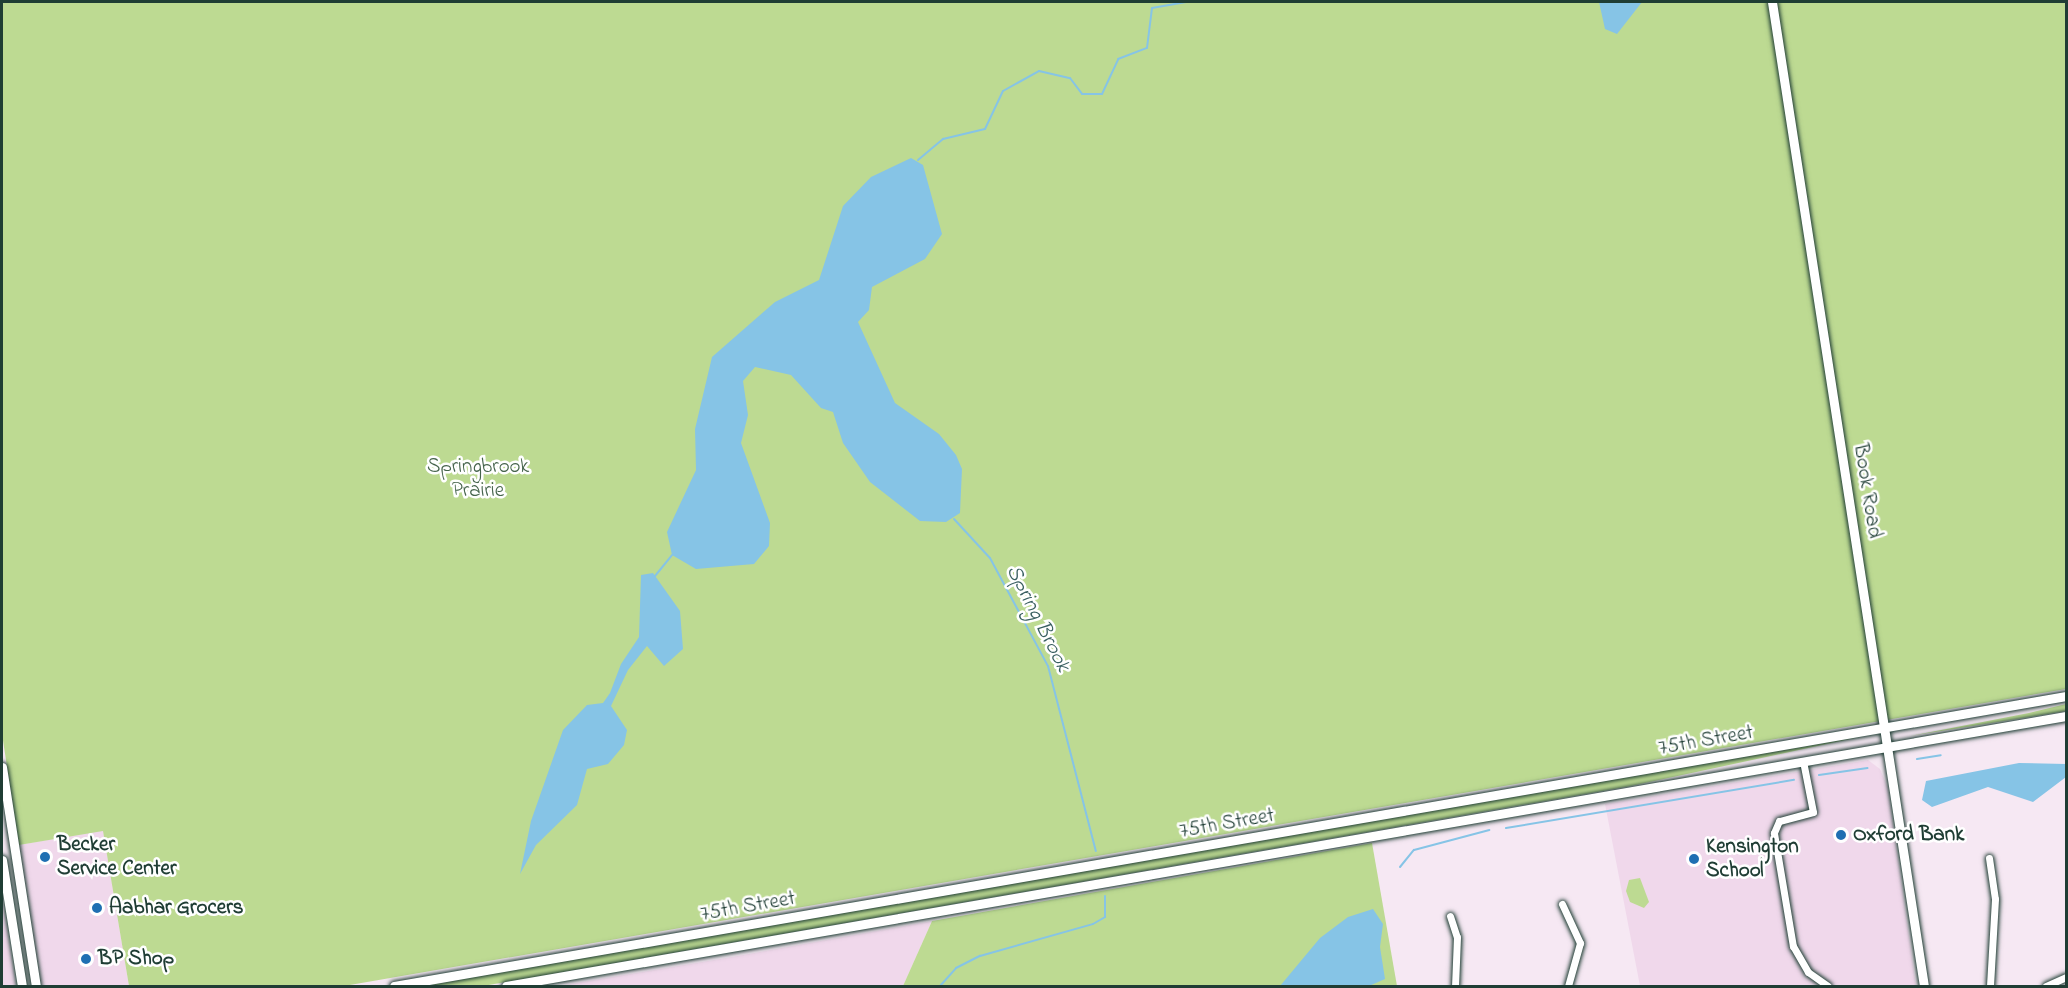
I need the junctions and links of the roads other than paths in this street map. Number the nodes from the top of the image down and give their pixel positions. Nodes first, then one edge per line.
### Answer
1 (1772, 2) edge
2 (2067, 696) edge
3 (2067, 716) edge
4 (1885, 728) junction
5 (1888, 747) junction
6 (1803, 761) junction
7 (2, 767) edge
8 (1989, 858) dead end
9 (2, 860) edge
10 (4, 894) edge
11 (1562, 904) dead end
12 (1450, 915) dead end
13 (2067, 977) edge
14 (22, 987) edge
15 (36, 987) edge
16 (394, 987) edge
17 (506, 987) edge
18 (1455, 987) edge
19 (1569, 987) edge
20 (1828, 987) edge
21 (1924, 987) edge
22 (1990, 987) edge
23 (2046, 987) edge

1 - 4 main road, Book Road
2 - 4 main road, 75th Street
3 - 5 main road, 75th Street
4 - 5 main road, Book Road
4 - 16 main road, 75th Street
5 - 6 main road, 75th Street
5 - 21 main road, Book Road
6 - 17 main road, 75th Street
6 - 20 street
7 - 15 main road
8 - 22 street
9 - 10 main road
10 - 14 main road
11 - 19 street
12 - 18 street
13 - 23 street

